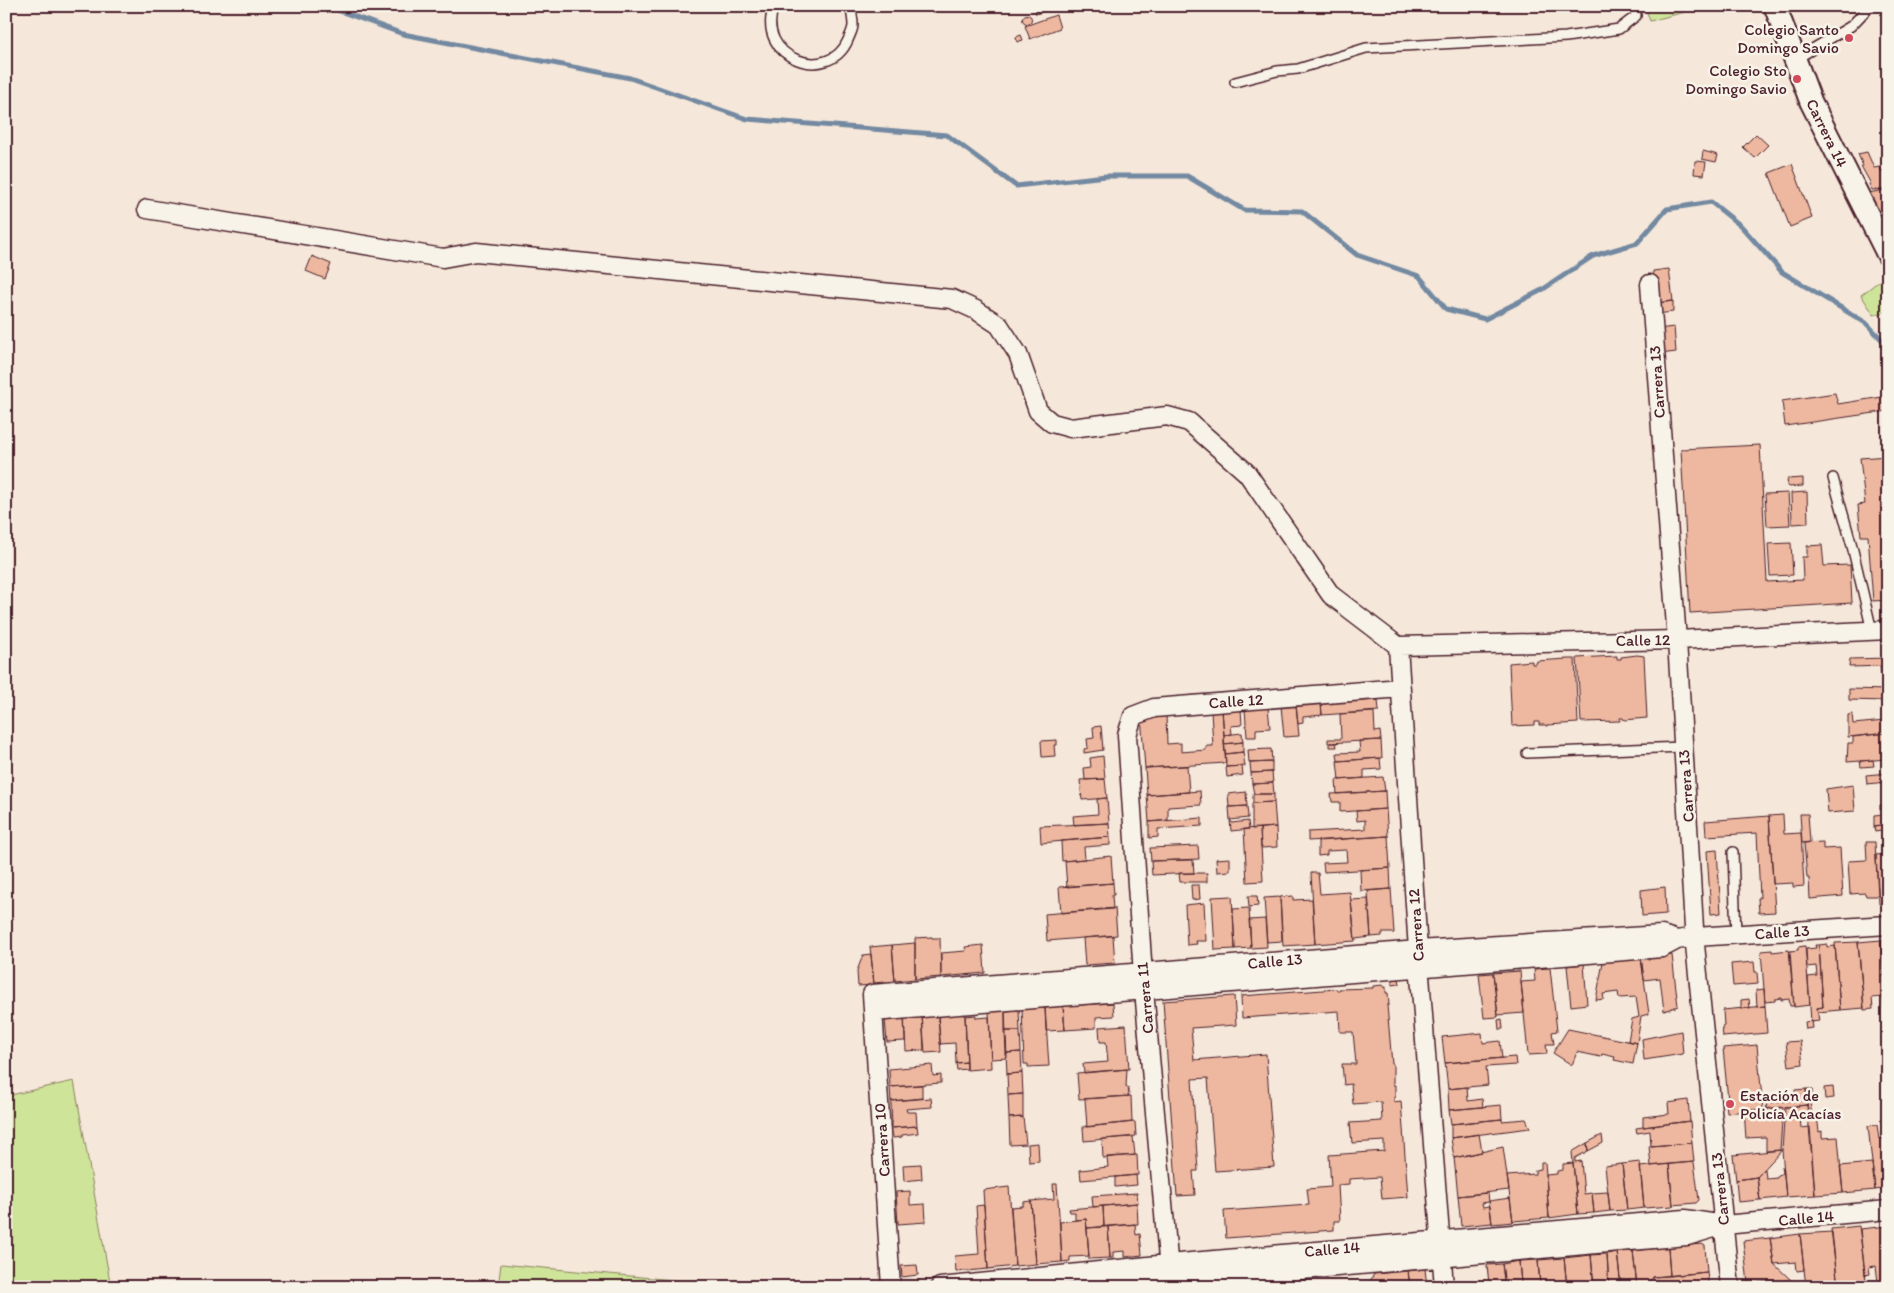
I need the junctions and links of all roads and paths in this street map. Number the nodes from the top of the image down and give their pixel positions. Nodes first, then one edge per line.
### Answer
1 (774, 6) edge
2 (851, 6) edge
3 (1635, 6) edge
4 (1774, 6) edge
5 (1870, 6) edge
6 (1796, 59) junction
7 (1235, 82) dead end
8 (147, 209) dead end
9 (1888, 255) edge
10 (1650, 284) dead end
11 (1833, 478) dead end
12 (1880, 630) edge
13 (1677, 640) junction
14 (1398, 646) junction
15 (1401, 688) junction
16 (1133, 716) joint
17 (1683, 747) junction
18 (1527, 752) dead end
19 (1734, 852) dead end
20 (1888, 925) edge
21 (1736, 935) junction
22 (1695, 937) junction
23 (1677, 940) junction
24 (1418, 950) junction
25 (1419, 967) junction
26 (1143, 972) junction
27 (1144, 990) junction
28 (872, 994) joint
29 (873, 1012) junction
30 (1888, 1210) edge
31 (1724, 1225) junction
32 (1440, 1240) junction
33 (1442, 1258) junction
34 (1169, 1277) edge
35 (891, 1287) edge
36 (940, 1287) edge
37 (1110, 1287) edge
38 (1444, 1287) edge
39 (1730, 1287) edge

1 - 2 lane
3 - 7 lane
4 - 6 street, Carrera 14
5 - 6 lane
6 - 9 street, Carrera 14
8 - 14 street
10 - 13 street, Carrera 13
11 - 12 lane
12 - 13 street, Calle 12
13 - 14 street, Calle 12
13 - 17 street, Carrera 13
14 - 15 street, Carrera 12
15 - 16 street, Calle 12
15 - 24 street, Carrera 12
16 - 26 street, Carrera 11
17 - 18 lane
17 - 22 street, Carrera 13
19 - 21 lane
20 - 21 street, Calle 13
21 - 22 street, Calle 13
22 - 23 street, Calle 13
22 - 31 street, Carrera 13
23 - 24 street, Calle 13
23 - 25 street, Calle 13
24 - 25 street, Carrera 12
24 - 26 street, Calle 13
25 - 27 street, Calle 13
25 - 32 street, Carrera 12
26 - 27 street, Carrera 11
26 - 28 street, Calle 13
27 - 29 street, Calle 13
27 - 34 street, Carrera 11
28 - 29 street, Carrera 10
29 - 35 street, Carrera 10
30 - 31 street, Calle 14
31 - 32 street, Calle 14
31 - 33 street, Calle 14
31 - 39 street, Carrera 13
32 - 33 street, Carrera 12
32 - 34 street, Calle 14
33 - 34 street, Calle 14
33 - 38 street, Carrera 12
34 - 36 street, Calle 14
34 - 37 street, Calle 14

